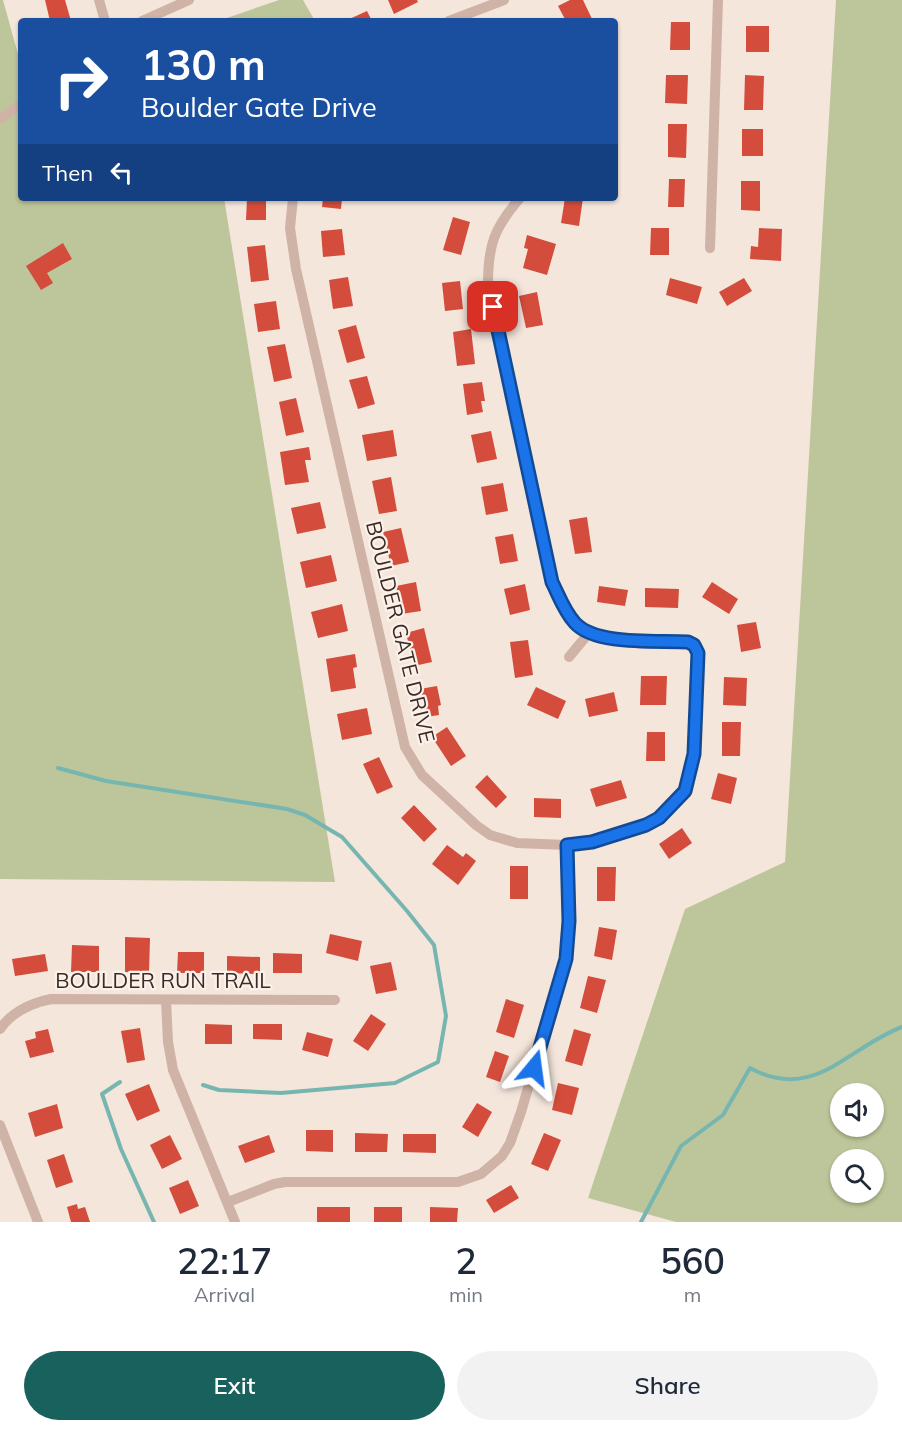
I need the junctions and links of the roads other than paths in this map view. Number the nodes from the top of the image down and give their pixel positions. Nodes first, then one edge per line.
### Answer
1 (99, 0) edge
2 (189, 0) edge
3 (504, 0) edge
4 (718, 0) edge
5 (104, 18) edge
6 (149, 18) edge
7 (456, 18) edge
8 (18, 106) edge
9 (0, 118) edge
10 (293, 201) edge
11 (517, 201) edge
12 (710, 248) dead end
13 (588, 634) junction
14 (570, 657) dead end
15 (567, 845) junction
16 (166, 1000) junction
17 (335, 1000) dead end
18 (0, 1029) edge
19 (0, 1125) edge
20 (228, 1202) junction
21 (38, 1222) edge
22 (235, 1222) edge

1 - 5 street
2 - 6 street
3 - 7 street
4 - 12 street
8 - 9 street
10 - 15 street, BOULDER GATE DRIVE
11 - 13 street
13 - 14 street
13 - 15 street, BOULDER GATE DRIVE
15 - 20 street
16 - 17 street, BOULDER RUN TRAIL
16 - 18 street, BOULDER RUN TRAIL
16 - 20 street
19 - 21 street
20 - 22 street

